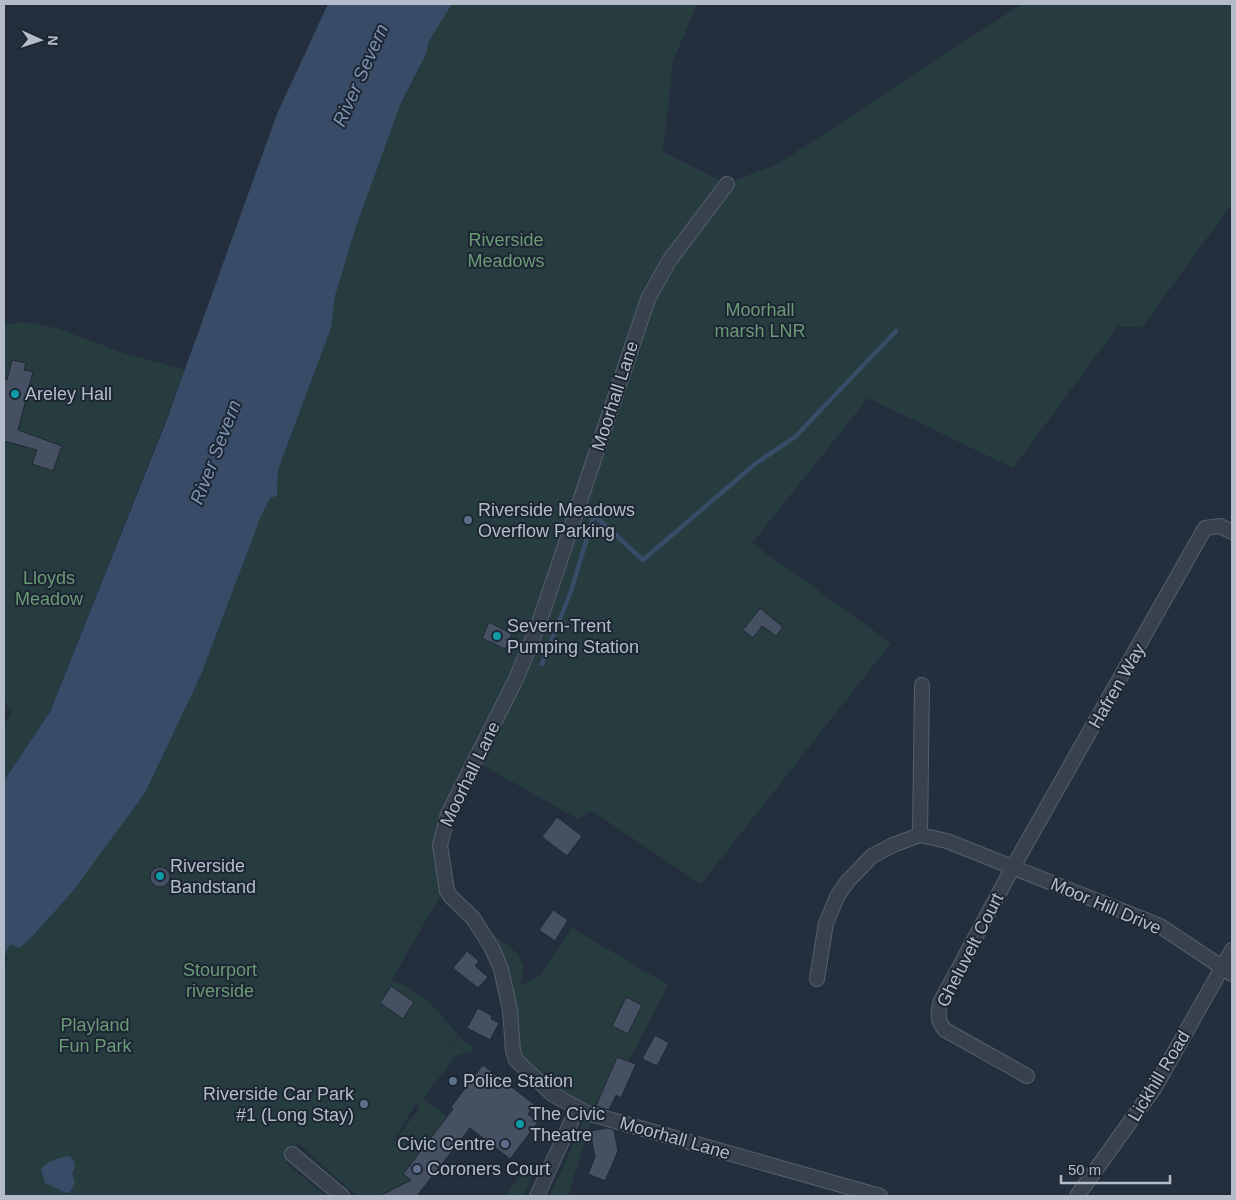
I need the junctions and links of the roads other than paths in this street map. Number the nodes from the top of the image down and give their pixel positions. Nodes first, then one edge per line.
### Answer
1 (727, 184) dead end
2 (1232, 532) edge
3 (922, 686) dead end
4 (920, 834) junction
5 (1013, 867) junction
6 (1232, 950) edge
7 (1227, 971) edge
8 (817, 979) dead end
9 (1027, 1076) dead end
10 (577, 1109) junction
11 (292, 1154) dead end
12 (342, 1196) edge
13 (536, 1196) edge
14 (880, 1196) edge
15 (1077, 1196) edge

1 - 10 street, Moorhall Lane
2 - 5 street, Hafren Way
3 - 4 street
4 - 5 street, Moor Hill Drive
4 - 8 street
5 - 7 street, Moor Hill Drive
5 - 9 street, Gheluvelt Court
6 - 7 street, Lickhill Road
7 - 15 street, Lickhill Road
10 - 13 street
10 - 14 street, Moorhall Lane
11 - 12 street

